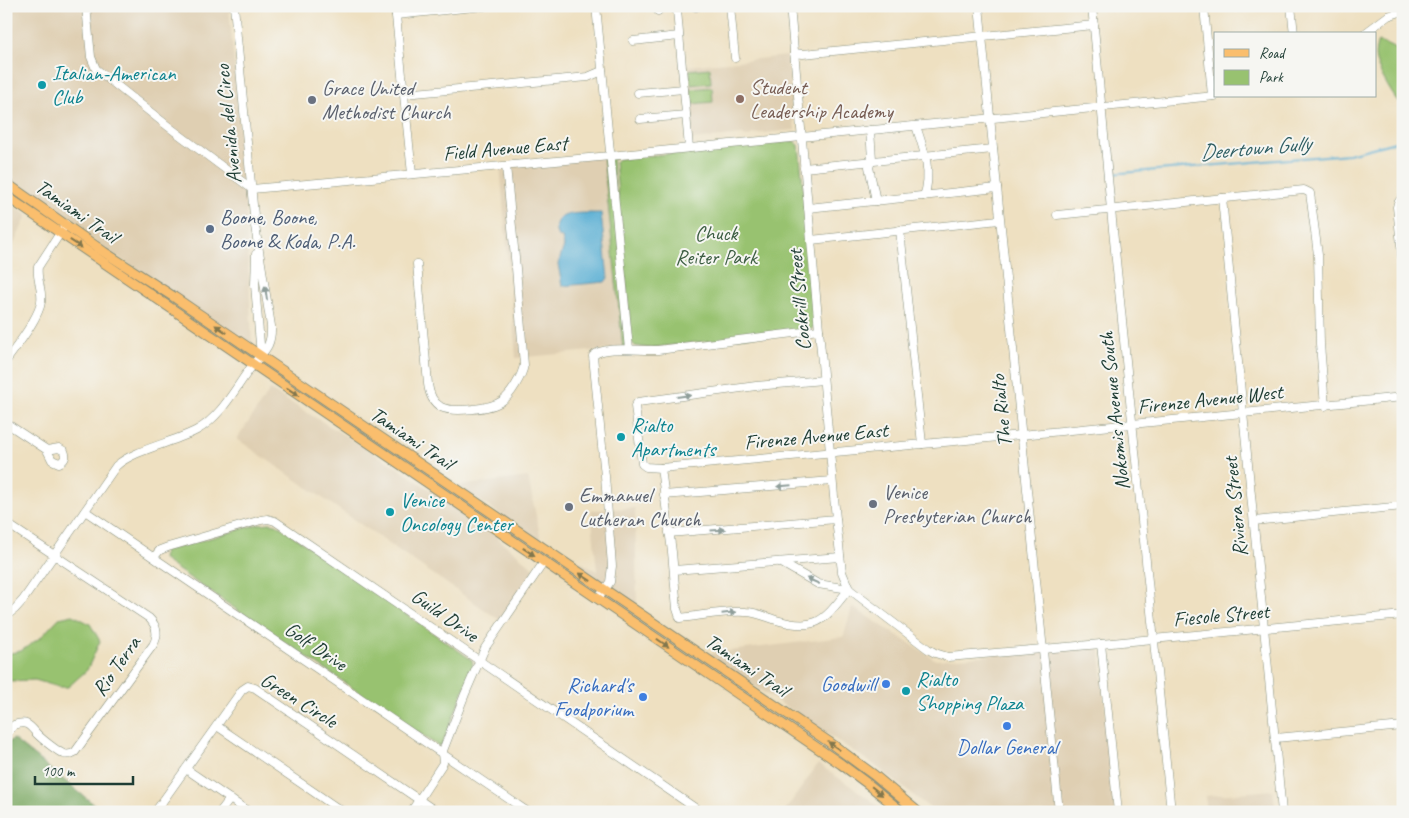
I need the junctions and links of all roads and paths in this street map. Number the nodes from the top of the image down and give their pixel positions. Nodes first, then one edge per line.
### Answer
1 (86, 6) edge
2 (234, 6) edge
3 (484, 6) edge
4 (596, 6) edge
5 (730, 6) edge
6 (790, 6) edge
7 (979, 6) edge
8 (1092, 6) edge
9 (1204, 6) edge
10 (1291, 6) edge
11 (396, 10) edge
12 (677, 10) dead end
13 (1403, 11) edge
14 (1094, 25) junction
15 (1294, 32) edge
16 (1367, 32) edge
17 (679, 36) junction
18 (982, 36) junction
19 (633, 41) dead end
20 (794, 53) junction
21 (735, 58) dead end
22 (602, 71) junction
23 (684, 88) junction
24 (638, 93) dead end
25 (404, 94) junction
26 (1214, 96) edge
27 (1102, 106) junction
28 (686, 115) junction
29 (989, 118) junction
30 (640, 119) dead end
31 (916, 126) junction
32 (870, 130) junction
33 (802, 136) junction
34 (689, 148) junction
35 (993, 149) junction
36 (610, 156) junction
37 (926, 156) junction
38 (871, 162) junction
39 (506, 166) junction
40 (804, 168) junction
41 (412, 174) junction
42 (6, 183) edge
43 (996, 188) junction
44 (252, 189) junction
45 (6, 196) edge
46 (924, 196) junction
47 (1403, 196) edge
48 (1222, 198) junction
49 (876, 201) junction
50 (808, 208) junction
51 (1111, 210) junction
52 (1057, 216) dead end
53 (999, 220) junction
54 (66, 224) junction
55 (900, 230) junction
56 (59, 232) junction
57 (256, 237) junction
58 (811, 240) junction
59 (417, 264) dead end
60 (1403, 264) edge
61 (819, 330) junction
62 (629, 349) junction
63 (261, 356) junction
64 (6, 361) edge
65 (253, 364) junction
66 (823, 380) junction
67 (1403, 397) edge
68 (1325, 406) junction
69 (1243, 413) junction
70 (6, 422) edge
71 (1132, 424) junction
72 (1021, 435) junction
73 (922, 444) junction
74 (47, 450) dead end
75 (830, 452) junction
76 (661, 468) junction
77 (832, 481) junction
78 (664, 495) junction
79 (1403, 506) edge
80 (85, 511) junction
81 (836, 519) junction
82 (1254, 521) junction
83 (6, 522) edge
84 (669, 533) junction
85 (54, 555) junction
86 (840, 557) junction
87 (154, 558) junction
88 (544, 562) junction
89 (780, 562) junction
90 (674, 570) junction
91 (849, 589) junction
92 (605, 590) junction
93 (598, 599) junction
94 (15, 609) junction
95 (6, 611) edge
96 (1403, 615) edge
97 (6, 616) edge
98 (1264, 628) junction
99 (1154, 638) junction
100 (1101, 644) junction
101 (1042, 650) junction
102 (479, 660) junction
103 (217, 726) junction
104 (1403, 726) edge
105 (6, 735) edge
106 (1276, 738) junction
107 (442, 753) junction
108 (186, 769) junction
109 (230, 799) junction
110 (419, 800) junction
111 (155, 812) edge
112 (220, 812) edge
113 (249, 812) edge
114 (343, 812) edge
115 (411, 812) edge
116 (437, 812) edge
117 (528, 812) edge
118 (701, 812) edge
119 (902, 812) edge
120 (918, 812) edge
121 (1058, 812) edge
122 (1118, 812) edge
123 (1171, 812) edge
124 (1282, 812) edge

1 - 44 street
2 - 44 street, Avenida del Circo
3 - 11 street
4 - 22 street
5 - 21 street
6 - 20 street, Cockrill Street
7 - 18 street, The Rialto
8 - 14 street, Nokomis Avenue South
9 - 26 street
10 - 15 street
11 - 25 street
12 - 17 street
13 - 16 street
14 - 18 street
14 - 27 street, Nokomis Avenue South
17 - 19 street
17 - 23 street
18 - 20 street
18 - 29 street, The Rialto
20 - 33 street, Cockrill Street
22 - 25 street
22 - 36 street
23 - 24 street
23 - 28 street
25 - 41 street
26 - 27 street, Field Avenue East
27 - 29 street, Field Avenue East
27 - 51 street, Nokomis Avenue South
28 - 30 street
28 - 34 street
29 - 31 street, Field Avenue East
29 - 35 street, The Rialto
31 - 32 street, Field Avenue East
31 - 37 street
32 - 33 street, Field Avenue East
32 - 38 street
33 - 34 street, Field Avenue East
33 - 40 street, Cockrill Street
34 - 36 street, Field Avenue East
35 - 37 street
35 - 43 street, The Rialto
36 - 39 street, Field Avenue East
36 - 62 street
37 - 38 street
37 - 46 street
38 - 40 street
38 - 49 street
39 - 41 street, Field Avenue East
39 - 59 street
40 - 50 street, Cockrill Street
41 - 44 street, Field Avenue East
42 - 54 main road, Tamiami Trail
43 - 46 street
43 - 53 street, The Rialto
44 - 57 street, Avenida del Circo
45 - 56 main road, Tamiami Trail
46 - 49 street
47 - 60 street
48 - 51 street
48 - 68 street
48 - 69 street, Riviera Street
49 - 50 street
50 - 58 street, Cockrill Street
51 - 52 street
51 - 71 street, Nokomis Avenue South
53 - 55 street
53 - 72 street, The Rialto
54 - 56 street
63 -> 54 main road, Tamiami Trail
55 - 58 street
55 - 73 street
56 - 64 street
56 -> 65 main road, Tamiami Trail
57 - 63 street, Avenida del Circo
63 -> 57 street, Avenida del Circo
58 - 61 street, Cockrill Street
61 - 62 street
61 - 66 street, Cockrill Street
62 - 92 street
63 - 65 street
92 -> 63 main road, Tamiami Trail
65 - 80 street
65 -> 88 main road, Tamiami Trail
66 - 75 street, Cockrill Street
76 -> 66 street, Firenze Avenue East
67 - 68 street, Firenze Avenue West
68 - 69 street, Firenze Avenue West
69 - 71 street, Firenze Avenue West
69 - 82 street, Riviera Street
70 - 74 street
71 - 72 street, Firenze Avenue West
71 - 99 street, Nokomis Avenue South
72 - 73 street, Firenze Avenue East
72 - 101 street, The Rialto
73 - 75 street, Firenze Avenue East
75 - 76 street, Firenze Avenue East
75 - 77 street, Cockrill Street
76 - 78 street
77 -> 78 street
77 - 81 street, Cockrill Street
78 - 84 street
79 - 82 street
80 - 85 street
80 - 87 street, Golf Drive
84 -> 81 street
81 - 86 street, Cockrill Street
82 - 98 street, Riviera Street
83 - 85 street, Rio Terra
84 - 90 street
85 - 94 street
85 - 105 street, Rio Terra
86 - 89 street
86 - 91 street, Cockrill Street
87 - 102 street, Guild Drive
87 - 107 street, Golf Drive
88 - 93 main road, Tamiami Trail
88 - 102 street
89 - 90 street
91 -> 89 street
90 -> 91 street
91 - 101 street
92 - 93 street
120 -> 92 main road, Tamiami Trail
93 -> 119 main road, Tamiami Trail
94 - 95 street
94 - 97 street
96 - 98 street, Fiesole Street
98 - 99 street, Fiesole Street
98 - 106 street, Riviera Street
99 - 100 street, Fiesole Street
99 - 123 street, Nokomis Avenue South
100 - 101 street, Fiesole Street
100 - 122 street
101 - 121 street, The Rialto
102 - 107 street
102 - 118 street, Guild Drive
103 - 108 street, Green Circle
103 - 110 street, Green Circle
103 - 114 street
104 - 106 street
106 - 124 street, Riviera Street
107 - 110 street
107 - 117 street, Golf Drive
108 - 109 street
108 - 111 street, Green Circle
109 - 112 street
109 - 113 street
110 - 115 street
110 - 116 street, Green Circle

